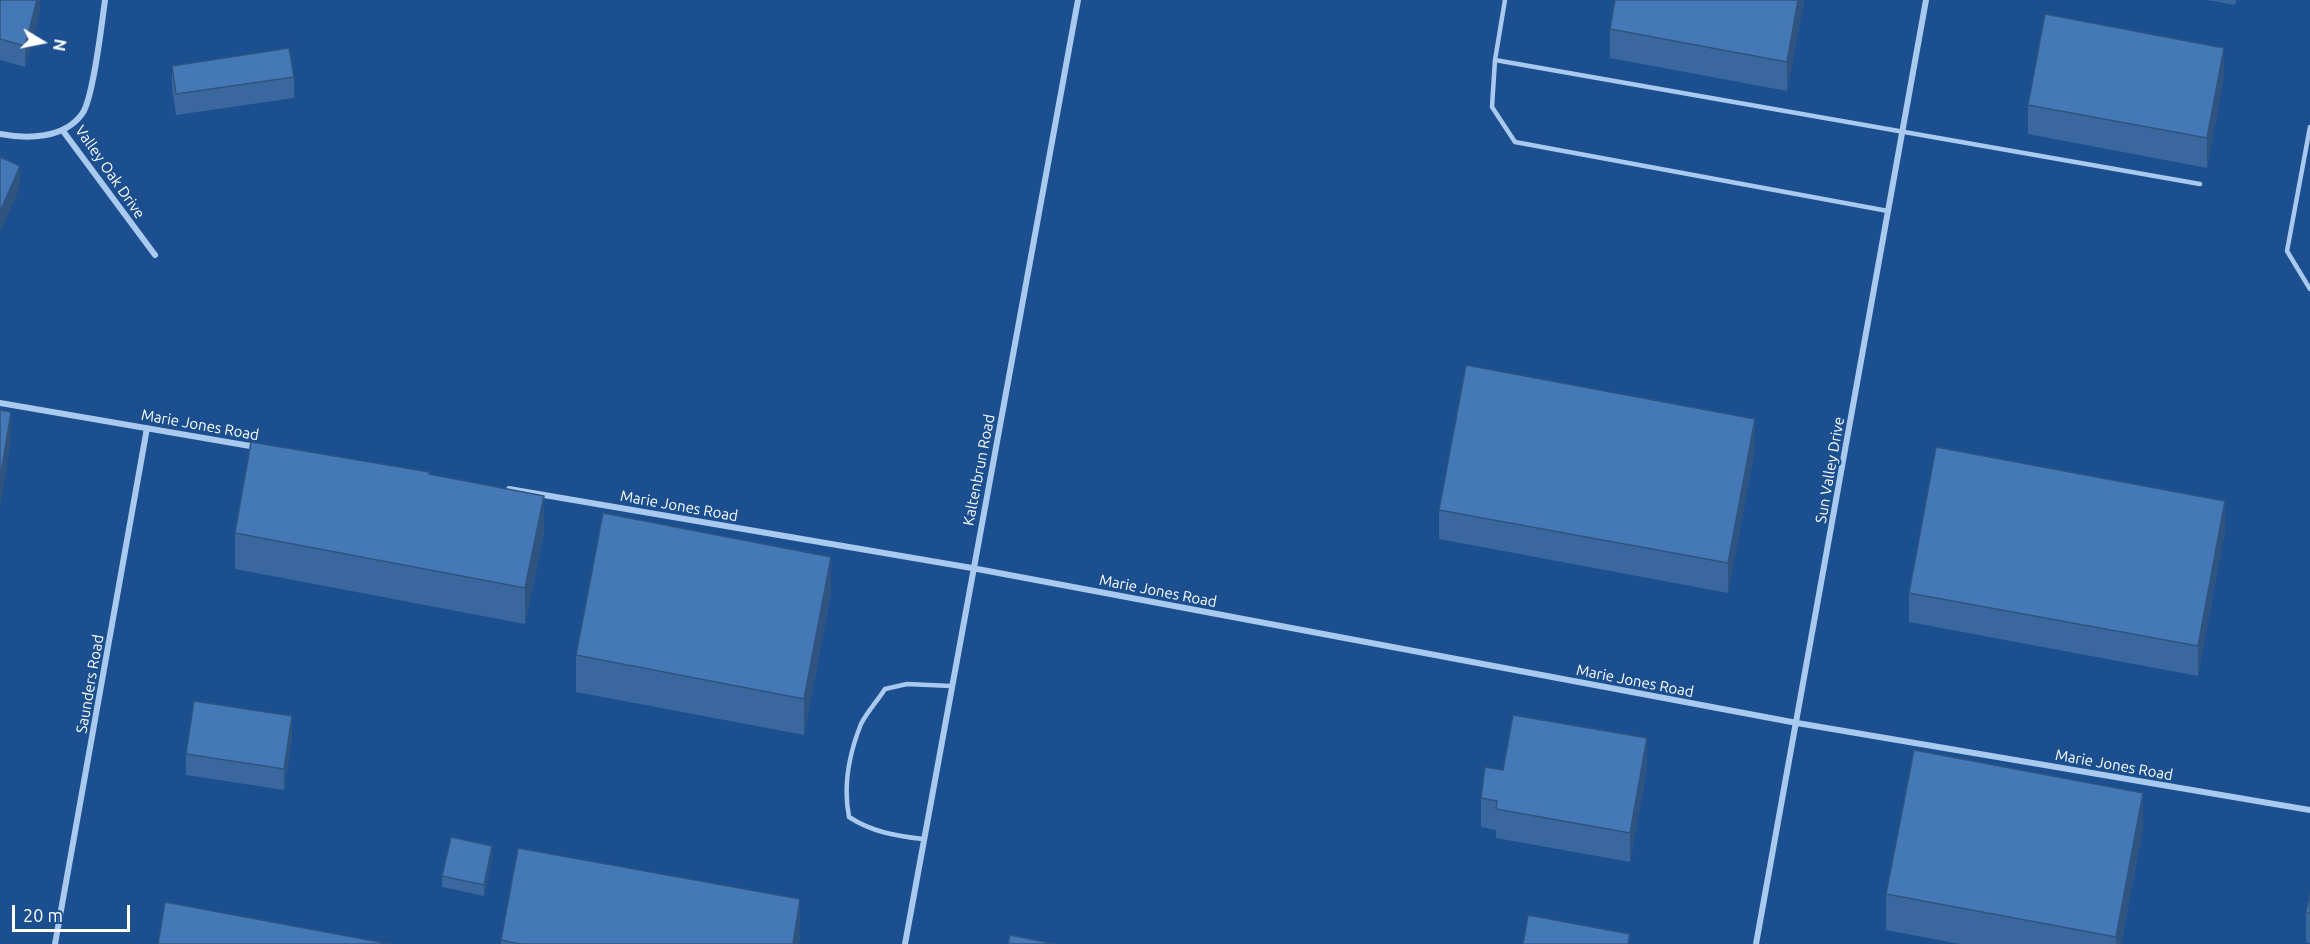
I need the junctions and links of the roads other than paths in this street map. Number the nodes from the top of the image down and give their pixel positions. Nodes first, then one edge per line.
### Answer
1 (105, 0) edge
2 (1078, 0) edge
3 (1505, 0) edge
4 (1926, 0) edge
5 (1495, 60) junction
6 (2310, 127) edge
7 (63, 131) junction
8 (1903, 132) junction
9 (0, 134) edge
10 (2200, 184) dead end
11 (1888, 211) junction
12 (155, 255) dead end
13 (2310, 289) edge
14 (0, 403) edge
15 (147, 428) junction
16 (265, 448) edge
17 (501, 488) edge
18 (972, 568) junction
19 (951, 686) junction
20 (1797, 723) junction
21 (2310, 810) edge
22 (923, 839) junction
23 (55, 944) edge
24 (905, 944) edge
25 (1756, 944) edge

1 - 7 street, Valley Oak Drive
2 - 18 street, Kaltenbrun Road
3 - 5 lane
4 - 8 street, Sun Valley Drive
5 - 8 lane
5 - 11 lane
6 - 13 lane
7 - 9 street
7 - 12 street, Valley Oak Drive
8 - 10 lane
8 - 11 street, Sun Valley Drive
11 - 20 street, Sun Valley Drive
14 - 15 street, Marie Jones Road
15 - 16 street, Marie Jones Road
15 - 23 street, Saunders Road
17 - 18 street, Marie Jones Road
18 - 19 street, Kaltenbrun Road
18 - 20 street, Marie Jones Road
19 - 22 street, Kaltenbrun Road
19 - 22 lane
20 - 21 street, Marie Jones Road
20 - 25 street, Sun Valley Drive
22 - 24 street, Kaltenbrun Road

